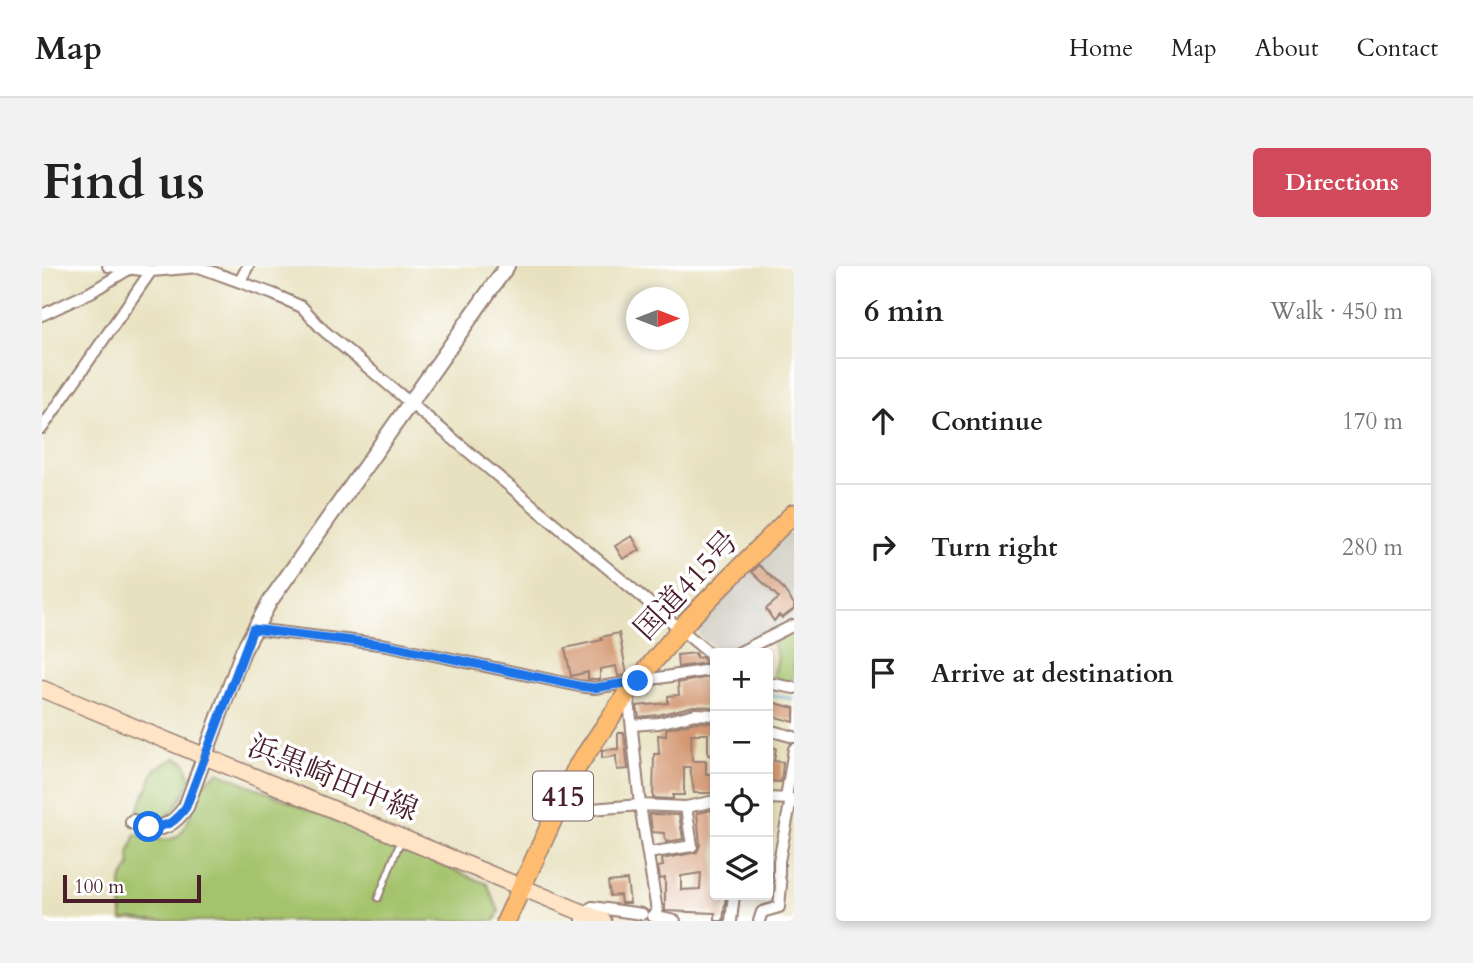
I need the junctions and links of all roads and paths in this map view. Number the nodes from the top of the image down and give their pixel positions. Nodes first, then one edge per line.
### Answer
1 (108, 266) edge
2 (248, 266) edge
3 (507, 266) edge
4 (140, 269) edge
5 (240, 281) junction
6 (42, 315) edge
7 (410, 401) junction
8 (42, 428) edge
9 (794, 513) edge
10 (794, 625) edge
11 (253, 629) junction
12 (680, 630) junction
13 (748, 648) edge
14 (710, 654) edge
15 (710, 670) edge
16 (773, 684) edge
17 (633, 686) junction
18 (794, 688) edge
19 (42, 689) edge
20 (710, 715) edge
21 (632, 725) junction
22 (773, 731) edge
23 (794, 737) edge
24 (794, 749) edge
25 (206, 756) junction
26 (790, 799) edge
27 (710, 802) edge
28 (640, 805) junction
29 (686, 807) junction
30 (555, 812) junction
31 (133, 822) dead end
32 (402, 837) junction
33 (648, 853) junction
34 (521, 886) junction
35 (378, 898) dead end
36 (733, 900) edge
37 (583, 917) edge
38 (658, 917) junction
39 (642, 918) edge
40 (506, 921) edge
41 (603, 921) edge
42 (675, 921) edge
43 (731, 921) edge
44 (759, 921) edge

1 - 4 street
2 - 5 street
3 - 7 street
4 - 5 street
4 - 6 street
4 - 8 street
5 - 7 street
7 - 11 street
7 - 12 street
9 - 12 highway, 国道415号 / 415
10 - 13 street
11 - 17 street
11 - 25 street
12 - 14 street
12 - 17 highway, 国道415号 / 415
15 - 17 street
16 - 18 street
17 - 21 street
17 - 30 highway, 国道415号 / 415
19 - 25 main road, 浜黒崎田中線
20 - 21 street
21 - 28 street
22 - 23 street
24 - 26 street
25 - 31 street
25 - 32 main road, 浜黒崎田中線
26 - 44 street
27 - 29 street
28 - 29 street
28 - 30 street
28 - 33 street
29 - 33 street
30 - 34 highway, 国道415号 / 415
32 - 34 main road, 浜黒崎田中線
32 - 35 lane
33 - 38 street
34 - 37 main road, 浜黒崎田中線
34 - 40 highway, 国道415号 / 415
36 - 43 street
37 - 39 street
37 - 41 main road, 浜黒崎田中線
38 - 39 street
38 - 42 street

